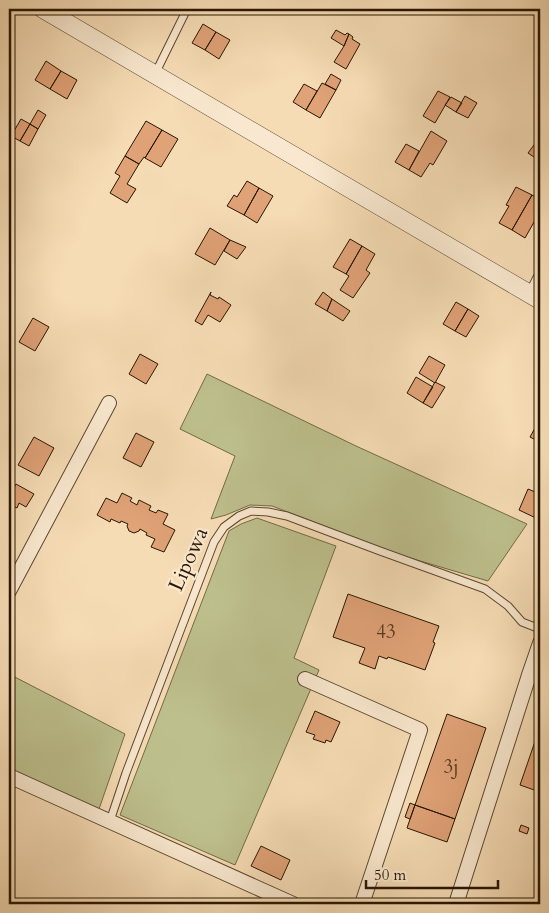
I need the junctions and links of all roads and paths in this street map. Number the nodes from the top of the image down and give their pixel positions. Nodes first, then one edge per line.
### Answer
1 (43, 9) edge
2 (187, 9) edge
3 (155, 75) junction
4 (540, 279) edge
5 (536, 298) edge
6 (109, 403) dead end
7 (9, 591) edge
8 (540, 629) edge
9 (540, 643) edge
10 (305, 679) dead end
11 (9, 776) edge
12 (110, 821) junction
13 (293, 904) edge
14 (362, 904) edge
15 (456, 904) edge

1 - 3 street
2 - 3 lane
3 - 5 street
4 - 5 street
6 - 7 street
8 - 12 lane, Lipowa
9 - 15 street
10 - 14 street
11 - 12 street
12 - 13 street

